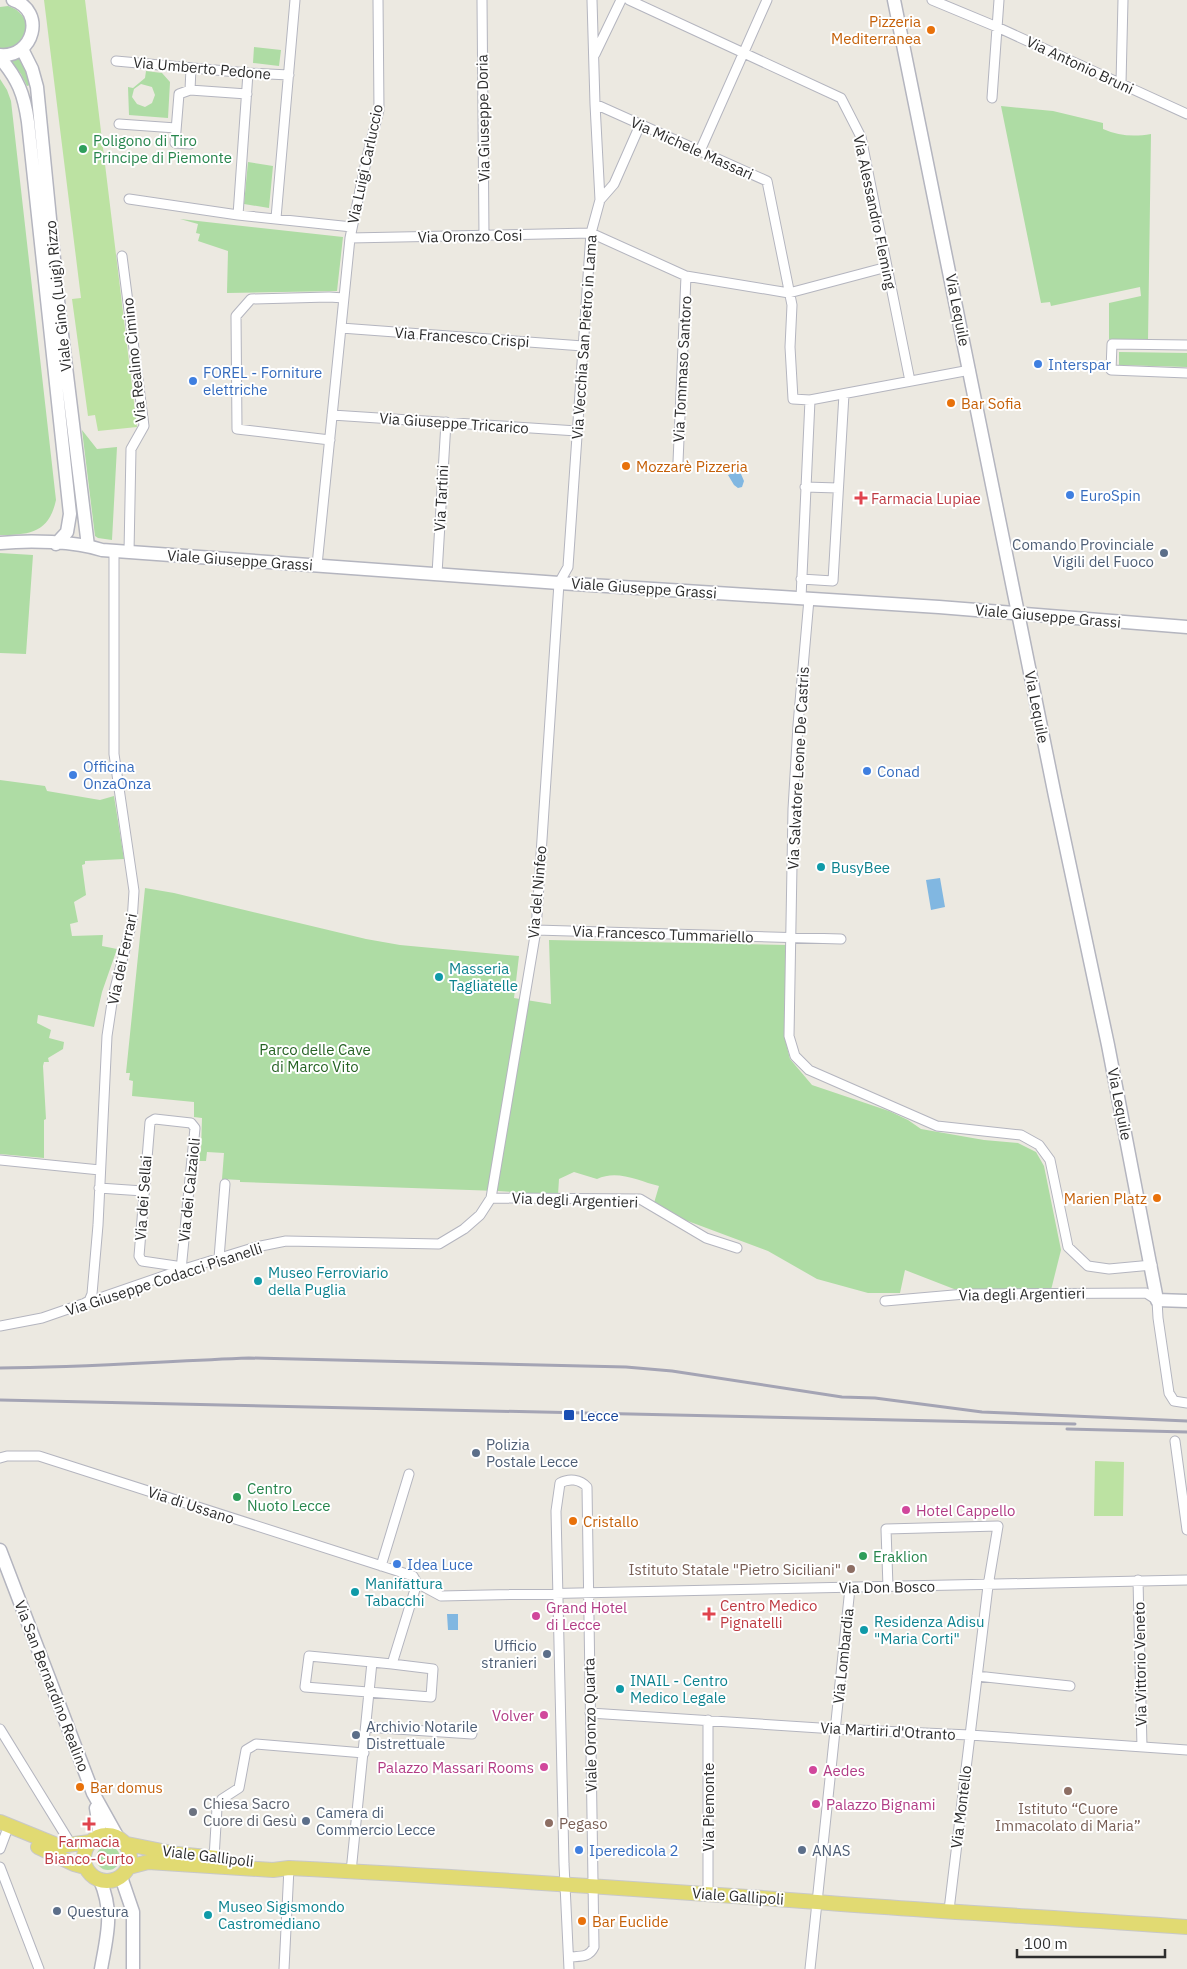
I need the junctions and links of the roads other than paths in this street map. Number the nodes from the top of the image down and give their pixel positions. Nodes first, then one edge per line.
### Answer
1 (13, 0) edge
2 (295, 0) edge
3 (378, 0) edge
4 (482, 0) edge
5 (592, 0) edge
6 (620, 0) edge
7 (629, 0) edge
8 (766, 0) edge
9 (894, 0) edge
10 (932, 0) edge
11 (998, 0) edge
12 (1123, 0) edge
13 (25, 3) edge
14 (997, 27) junction
15 (22, 49) junction
16 (743, 53) junction
17 (0, 56) edge
18 (594, 58) junction
19 (116, 61) dead end
20 (191, 68) junction
21 (248, 73) junction
22 (289, 75) junction
23 (1121, 83) junction
24 (190, 90) junction
25 (247, 94) junction
26 (992, 98) dead end
27 (594, 104) junction
28 (1187, 114) edge
29 (119, 124) dead end
30 (640, 125) junction
31 (176, 128) junction
32 (190, 144) dead end
33 (700, 151) junction
34 (128, 199) dead end
35 (600, 200) junction
36 (238, 215) junction
37 (276, 218) junction
38 (352, 227) junction
39 (591, 233) junction
40 (484, 235) junction
41 (350, 238) junction
42 (122, 256) dead end
43 (887, 267) junction
44 (686, 276) junction
45 (789, 293) junction
46 (344, 298) junction
47 (341, 328) junction
48 (1187, 345) edge
49 (583, 346) junction
50 (970, 370) junction
51 (1187, 373) edge
52 (910, 381) junction
53 (844, 394) junction
54 (810, 400) junction
55 (332, 415) junction
56 (446, 422) junction
57 (577, 431) junction
58 (330, 440) junction
59 (678, 462) dead end
60 (805, 488) junction
61 (838, 488) junction
62 (0, 544) edge
63 (56, 544) junction
64 (88, 546) junction
65 (108, 551) junction
66 (129, 552) junction
67 (317, 565) junction
68 (437, 574) junction
69 (801, 579) junction
70 (559, 583) junction
71 (805, 599) junction
72 (1018, 614) junction
73 (1187, 627) edge
74 (536, 930) junction
75 (791, 938) junction
76 (840, 939) dead end
77 (150, 1122) joint
78 (0, 1160) edge
79 (100, 1170) junction
80 (225, 1184) dead end
81 (99, 1188) junction
82 (144, 1191) junction
83 (491, 1198) junction
84 (737, 1248) dead end
85 (219, 1258) junction
86 (1152, 1265) junction
87 (181, 1270) junction
88 (1157, 1300) junction
89 (885, 1301) dead end
90 (1187, 1301) edge
91 (83, 1305) junction
92 (0, 1326) edge
93 (1187, 1403) edge
94 (1175, 1441) dead end
95 (2, 1456) edge
96 (1183, 1466) edge
97 (409, 1474) dead end
98 (1187, 1530) edge
99 (0, 1550) edge
100 (381, 1566) junction
101 (1138, 1580) junction
102 (1187, 1580) edge
103 (417, 1583) junction
104 (988, 1586) junction
105 (888, 1587) junction
106 (850, 1588) junction
107 (557, 1594) junction
108 (587, 1594) junction
109 (372, 1662) junction
110 (392, 1664) junction
111 (977, 1676) junction
112 (1070, 1686) dead end
113 (369, 1693) junction
114 (590, 1714) junction
115 (708, 1720) junction
116 (366, 1727) junction
117 (0, 1729) edge
118 (835, 1729) junction
119 (472, 1734) dead end
120 (970, 1735) junction
121 (1142, 1747) junction
122 (1187, 1750) edge
123 (364, 1753) junction
124 (93, 1793) junction
125 (2, 1828) edge
126 (94, 1839) junction
127 (122, 1840) junction
128 (70, 1846) junction
129 (0, 1849) edge
130 (214, 1858) junction
131 (0, 1866) edge
132 (85, 1867) junction
133 (289, 1868) junction
134 (125, 1872) junction
135 (351, 1872) junction
136 (100, 1880) junction
137 (564, 1884) junction
138 (592, 1887) junction
139 (708, 1893) junction
140 (817, 1902) junction
141 (949, 1910) junction
142 (1187, 1927) edge
143 (569, 1957) junction
144 (40, 1969) edge
145 (101, 1969) edge
146 (134, 1969) edge
147 (284, 1969) edge
148 (569, 1969) edge
149 (810, 1969) edge

1 - 13 main road
2 - 22 street
3 - 38 street, Via Luigi Carluccio
4 - 40 street, Via Giuseppe Doria
5 - 18 street, Via Vecchia San Pietro in Lama
6 - 18 street
7 - 16 street, Via Alessandro Fleming
8 - 16 street
9 - 50 main road, Via Lequile
10 - 14 street, Via Antonio Bruni
11 - 14 street
12 - 23 street
13 - 15 main road
14 - 23 street, Via Antonio Bruni
14 - 26 street
15 - 17 main road, Viale Gino (Luigi) Rizzo
15 - 64 main road, Viale Gino (Luigi) Rizzo
16 - 33 street
16 - 43 street, Via Alessandro Fleming
17 - 63 main road, Viale Gino (Luigi) Rizzo
18 - 27 street, Via Vecchia San Pietro in Lama
19 - 20 street, Via Umberto Pedone
20 - 21 street, Via Umberto Pedone
20 - 24 street
21 - 22 street, Via Umberto Pedone
21 - 25 street
22 - 37 street
23 - 28 street, Via Antonio Bruni
24 - 25 street, Via Umberto Pedone
24 - 31 street
25 - 36 street
27 - 30 street, Via Michele Massari
27 - 35 street, Via Vecchia San Pietro in Lama
29 - 31 street
30 - 33 street, Via Michele Massari
30 - 35 street
31 - 32 street
33 - 45 street, Via Michele Massari
34 - 36 street
35 - 39 street, Via Vecchia San Pietro in Lama
36 - 37 street
37 - 38 street
38 - 41 street, Via Luigi Carluccio
39 - 40 street, Via Oronzo Cosi
39 - 44 street
39 - 49 street, Via Vecchia San Pietro in Lama
40 - 41 street, Via Oronzo Cosi
41 - 46 street, Via Luigi Carluccio
42 - 66 street, Via Realino Cimino
43 - 45 street
43 - 52 street, Via Alessandro Fleming
44 - 45 street
44 - 59 street, Via Tommaso Santoro
45 - 54 street
46 - 47 street, Via Luigi Carluccio
46 - 58 street
47 - 49 street, Via Francesco Crispi
47 - 55 street, Via Luigi Carluccio
48 - 51 street
49 - 57 street, Via Vecchia San Pietro in Lama
50 - 52 street
50 - 72 main road, Via Lequile
52 - 53 street
53 - 54 street
53 - 61 street
54 - 60 street, Via Salvatore Leone De Castris
55 - 56 street, Via Giuseppe Tricarico
55 - 58 street, Via Luigi Carluccio
56 - 57 street, Via Giuseppe Tricarico
56 - 68 street, Via Tartini
57 - 70 street, Via Vecchia San Pietro in Lama
58 - 67 street, Via Luigi Carluccio
60 - 61 street
60 - 69 street, Via Salvatore Leone De Castris
61 - 69 street
62 - 63 main road, Viale Giuseppe Grassi
62 - 65 main road, Viale Giuseppe Grassi
63 - 64 main road, Viale Giuseppe Grassi
64 - 65 main road, Viale Giuseppe Grassi
65 - 66 main road, Viale Giuseppe Grassi
65 - 79 street, Via dei Ferrari
66 - 67 main road, Viale Giuseppe Grassi
67 - 68 main road, Viale Giuseppe Grassi
68 - 70 main road, Viale Giuseppe Grassi
69 - 71 street, Via Salvatore Leone De Castris
70 - 71 main road, Viale Giuseppe Grassi
70 - 74 street, Via del Ninfeo
71 - 72 main road, Viale Giuseppe Grassi
71 - 75 street, Via Salvatore Leone De Castris
72 - 73 main road, Viale Giuseppe Grassi
72 - 86 main road, Via Lequile
74 - 75 street, Via Francesco Tummariello
74 - 83 street, Via del Ninfeo
75 - 76 street, Via Francesco Tummariello
75 - 86 street
77 - 82 street, Via dei Sellai
77 - 87 street, Via dei Calzaioli
78 - 79 street
79 - 81 street, Via dei Ferrari
80 - 85 street
81 - 82 street
81 - 91 street, Via dei Ferrari
82 - 87 street, Via dei Sellai
83 - 84 street, Via degli Argentieri
83 - 85 street, Via Giuseppe Codacci Pisanelli
85 - 87 street, Via Giuseppe Codacci Pisanelli
86 - 88 main road, Via Lequile
87 - 91 street, Via Giuseppe Codacci Pisanelli
88 - 89 street, Via degli Argentieri
88 - 90 main road
88 - 93 street, Via Lequile
91 - 92 street, Via Giuseppe Codacci Pisanelli
94 - 96 street
95 - 100 street, Via di Ussano
96 - 98 street
97 - 100 street
99 - 124 main road, Via San Bernardino Realino
100 - 103 street, Via di Ussano
101 - 102 street, Via Don Bosco
101 - 104 street, Via Don Bosco
101 - 121 street, Via Vittorio Veneto
103 - 107 street, Via di Ussano
103 - 110 street
104 - 105 street, Via Don Bosco
104 - 105 street, Via Montello
104 - 111 street, Via Montello
105 - 106 street, Via Don Bosco
106 - 108 street, Via Don Bosco
106 - 118 street, Via Lombardia
107 - 108 street
107 - 108 street, Viale Oronzo Quarta
107 - 137 street, Viale Oronzo Quarta
108 - 114 street, Viale Oronzo Quarta
109 - 110 street
109 - 113 street
109 - 113 street
110 - 113 street
111 - 112 street
111 - 120 street, Via Montello
113 - 116 street
114 - 115 street, Via Martiri d'Otranto
114 - 138 street, Viale Oronzo Quarta
115 - 118 street, Via Martiri d'Otranto
115 - 139 street, Via Piemonte
116 - 119 street
116 - 123 street
117 - 128 street
118 - 120 street, Via Martiri d'Otranto
118 - 140 street, Via Lombardia
120 - 121 street, Via Martiri d'Otranto
120 - 141 street, Via Montello
121 - 122 street, Via Martiri d'Otranto
123 - 130 street
123 - 135 street
124 - 126 main road, Via San Bernardino Realino
124 - 127 main road, Via San Bernardino Realino
125 - 128 main road
125 - 129 street
125 - 132 main road
126 - 127 main road
126 - 128 main road
126 - 132 main road
127 - 130 main road, Viale Gallipoli
127 - 134 main road
130 - 133 main road, Viale Gallipoli
131 - 144 street
132 - 136 main road
133 - 134 main road, Viale Gallipoli
133 - 135 main road, Viale Gallipoli
133 - 147 street
134 - 136 main road
134 - 146 main road
135 - 137 main road, Viale Gallipoli
136 - 145 main road
137 - 138 main road, Viale Gallipoli
137 - 143 street, Viale Oronzo Quarta
138 - 139 main road, Viale Gallipoli
138 - 143 street, Viale Oronzo Quarta
139 - 140 main road, Viale Gallipoli
140 - 141 main road, Viale Gallipoli
140 - 149 street, Via Lombardia
141 - 142 main road, Viale Gallipoli
143 - 148 street, Viale Oronzo Quarta

